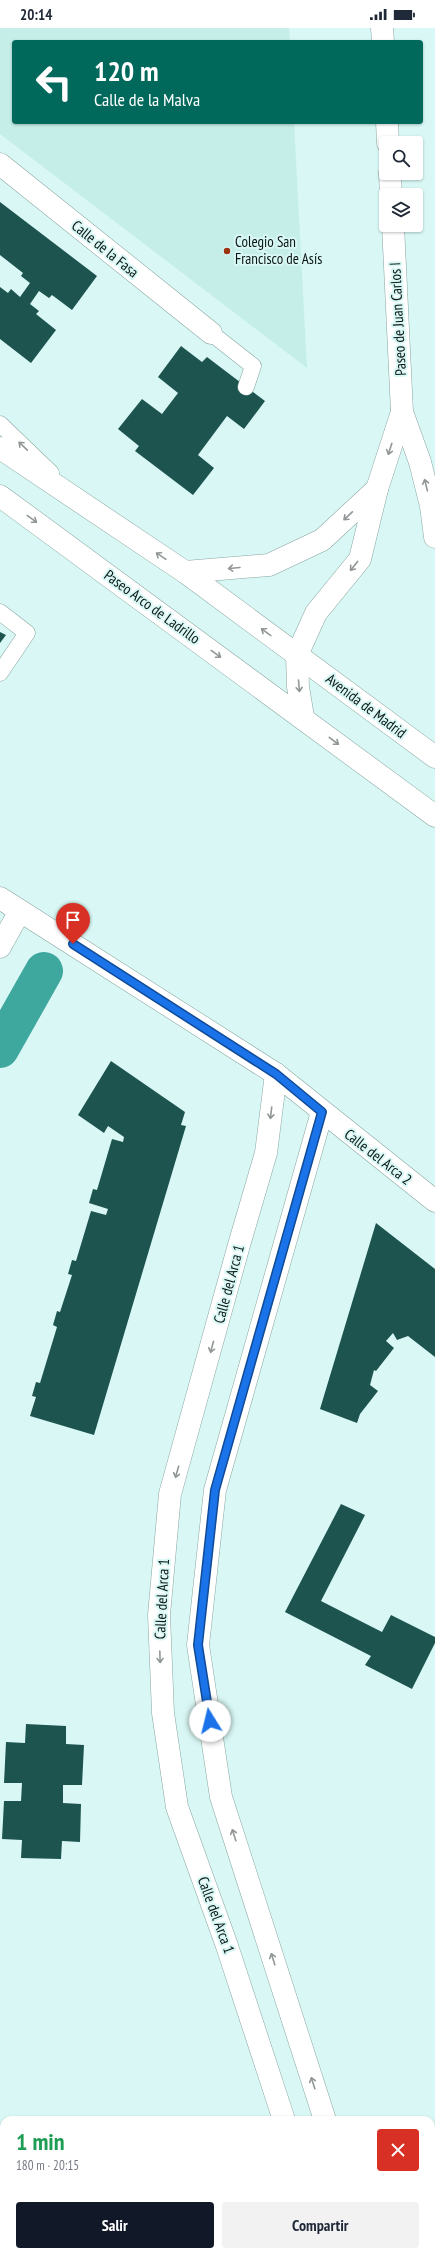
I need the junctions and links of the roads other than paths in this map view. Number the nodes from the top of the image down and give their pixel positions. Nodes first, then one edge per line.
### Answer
1 (382, 28) edge
2 (383, 40) edge
3 (387, 124) edge
4 (388, 136) edge
5 (0, 164) edge
6 (393, 232) edge
7 (211, 333) joint
8 (246, 387) dead end
9 (402, 412) junction
10 (0, 424) edge
11 (0, 448) edge
12 (377, 489) junction
13 (0, 496) edge
14 (81, 502) junction
15 (435, 537) edge
16 (185, 572) junction
17 (0, 612) edge
18 (297, 655) junction
19 (0, 673) edge
20 (303, 717) junction
21 (435, 757) edge
22 (435, 816) edge
23 (0, 898) edge
24 (20, 911) junction
25 (0, 947) edge
26 (276, 1074) junction
27 (322, 1112) junction
28 (435, 1201) edge
29 (283, 2116) edge
30 (324, 2116) edge

1 - 2 street
3 - 4 street
5 - 7 street, Calle de la Fasa
6 - 9 street, Paseo de Juan Carlos I
7 - 8 lane
9 -> 12 street, Paseo de Juan Carlos I
15 -> 9 street, Paseo de Juan Carlos I
14 -> 10 lane
11 - 14 street
12 -> 16 street, Paseo de Juan Carlos I
12 -> 18 street, Paseo de Juan Carlos I
13 -> 20 street, Paseo Arco de Ladrillo
16 -> 14 street
18 -> 16 street
17 - 19 lane
18 -> 20 street, Paseo de Juan Carlos I
18 - 21 street, Avenida de Madrid
20 -> 22 street
23 - 24 street, Calle del Arca 2
24 - 25 street
24 - 26 street, Calle del Arca 2
26 - 27 street, Calle del Arca 2
26 -> 29 street, Calle del Arca 1
27 - 28 street, Calle del Arca 2
30 -> 27 street

